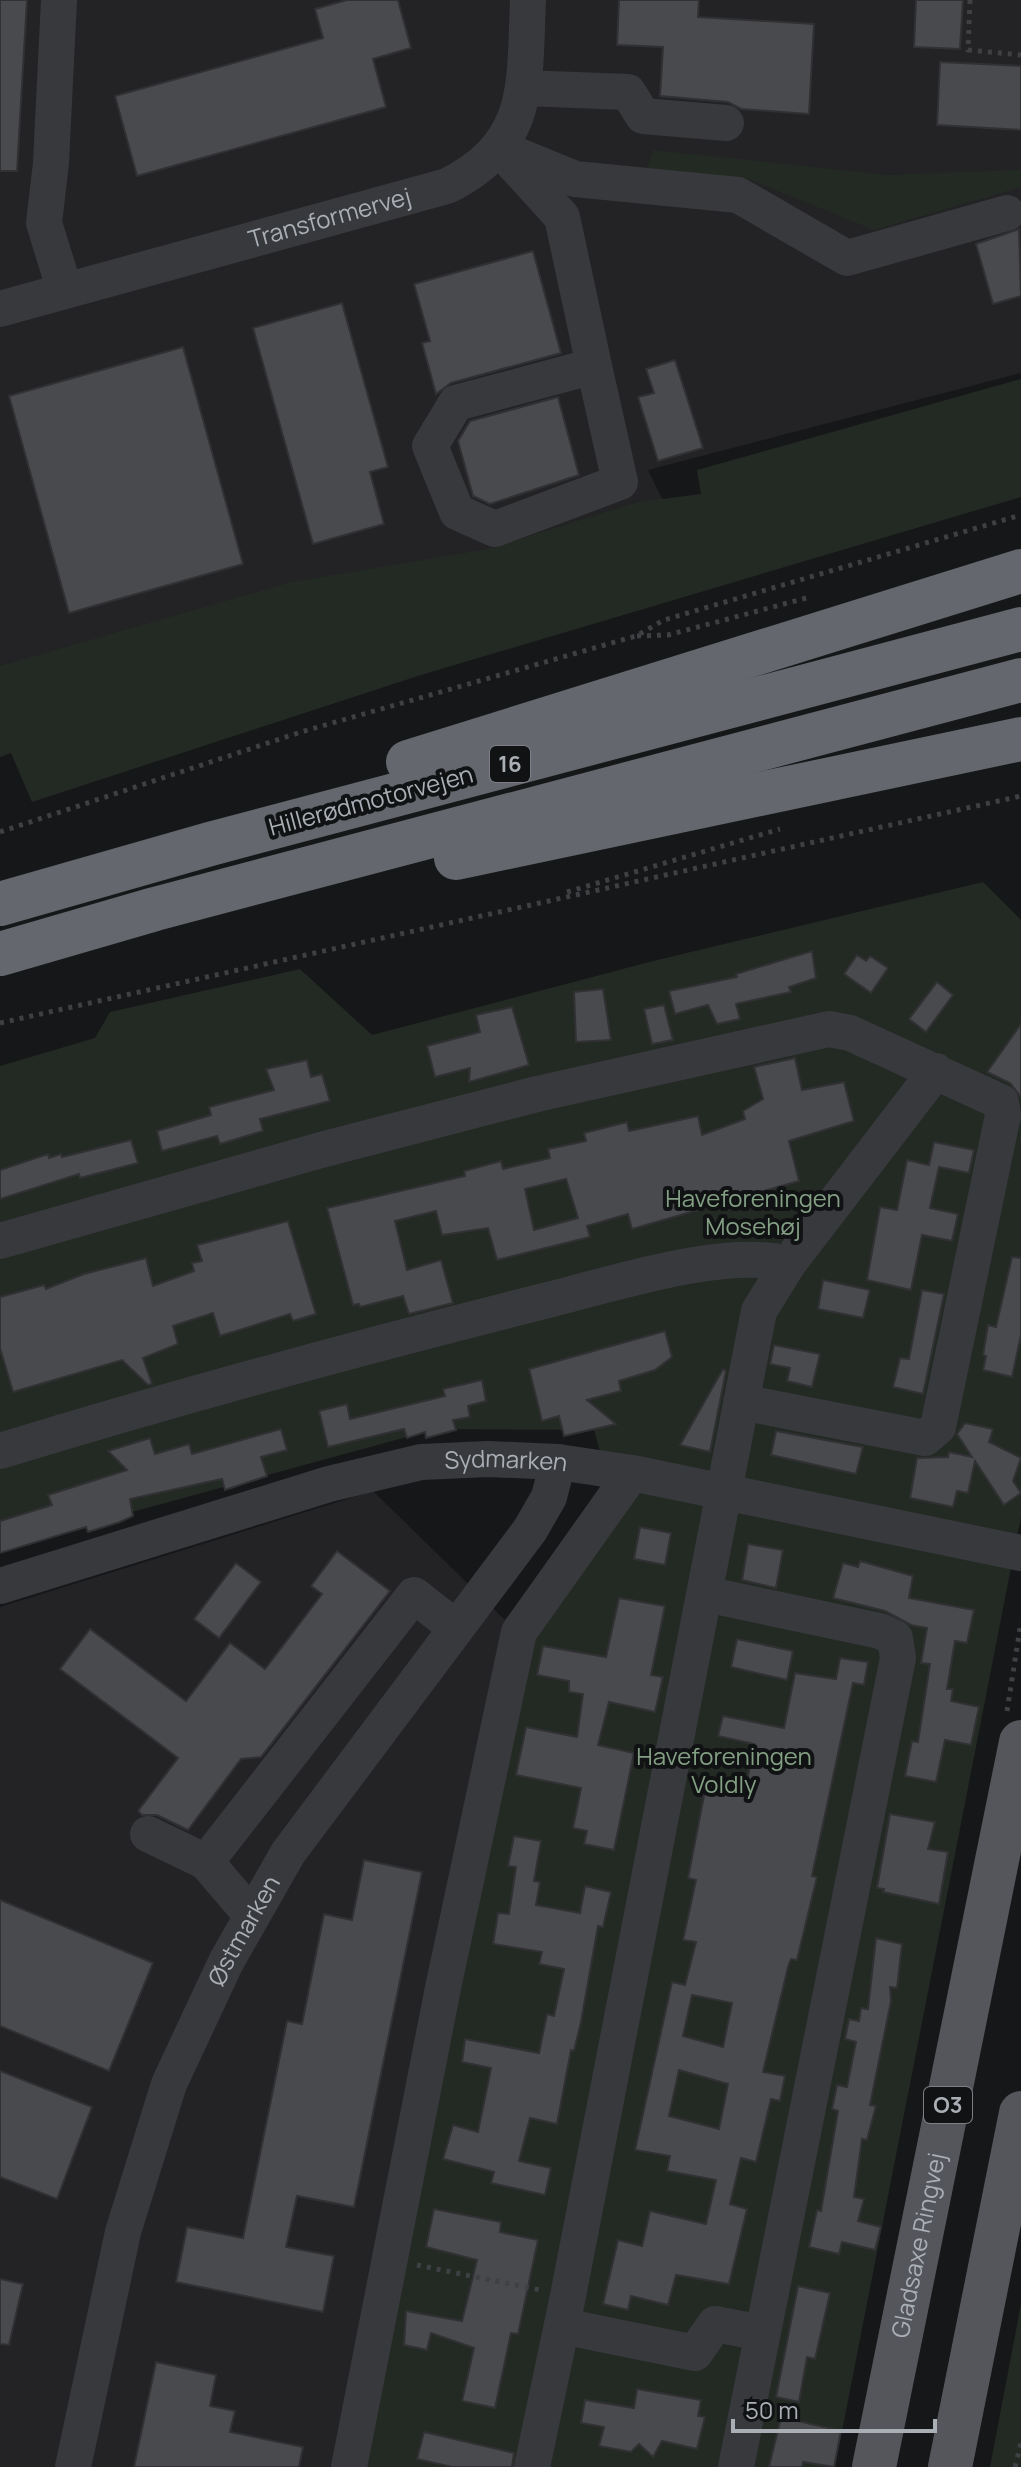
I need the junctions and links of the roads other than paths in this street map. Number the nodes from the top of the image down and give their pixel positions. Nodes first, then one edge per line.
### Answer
1 (59, 0) edge
2 (528, 0) edge
3 (523, 88) junction
4 (726, 123) dead end
5 (500, 149) junction
6 (1007, 213) dead end
7 (65, 291) junction
8 (0, 309) edge
9 (594, 366) junction
10 (1021, 571) edge
11 (1021, 629) edge
12 (1021, 680) edge
13 (1021, 739) edge
14 (210, 844) junction
15 (0, 904) edge
16 (155, 909) junction
17 (0, 954) edge
18 (936, 1071) junction
19 (0, 1241) edge
20 (788, 1264) junction
21 (741, 1402) junction
22 (0, 1451) edge
23 (558, 1462) junction
24 (632, 1473) junction
25 (724, 1492) junction
26 (1021, 1553) edge
27 (0, 1586) edge
28 (705, 1594) junction
29 (456, 1628) junction
30 (1021, 1742) edge
31 (270, 1780) junction
32 (322, 1808) junction
33 (148, 1834) dead end
34 (206, 1862) junction
35 (252, 1916) junction
36 (1021, 2113) edge
37 (565, 2311) junction
38 (762, 2333) junction
39 (73, 2467) edge
40 (349, 2467) edge
41 (532, 2467) edge
42 (736, 2467) edge
43 (874, 2467) edge
44 (950, 2467) edge

1 - 7 street
2 - 3 street, Transformervej
3 - 4 street
3 - 5 street, Transformervej
5 - 6 street
5 - 7 street, Transformervej
5 - 9 street
7 - 8 street, Transformervej
9 - 9 street
10 - 14 highway
11 - 14 highway, Hillerødmotorvejen / 16
12 - 16 highway, Hillerødmotorvejen / 16
13 - 16 highway
14 - 15 highway, Hillerødmotorvejen / 16
16 - 17 highway, Hillerødmotorvejen / 16
18 - 19 street
18 - 20 street
18 - 21 street
20 - 21 street
20 - 22 street
21 - 25 street
23 - 24 street, Sydmarken
23 - 27 street, Sydmarken
23 - 29 street, Østmarken
24 - 25 street, Sydmarken
24 - 40 street
25 - 26 street, Sydmarken
25 - 28 street
28 - 37 street
28 - 38 street
29 - 31 street
29 - 32 street, Østmarken
30 - 43 main road, Gladsaxe Ringvej / O3
31 - 32 street
31 - 34 street
32 - 35 street, Østmarken
33 - 34 street
34 - 35 street
35 - 39 street, Østmarken
36 - 44 main road
37 - 38 street
37 - 41 street
38 - 42 street

